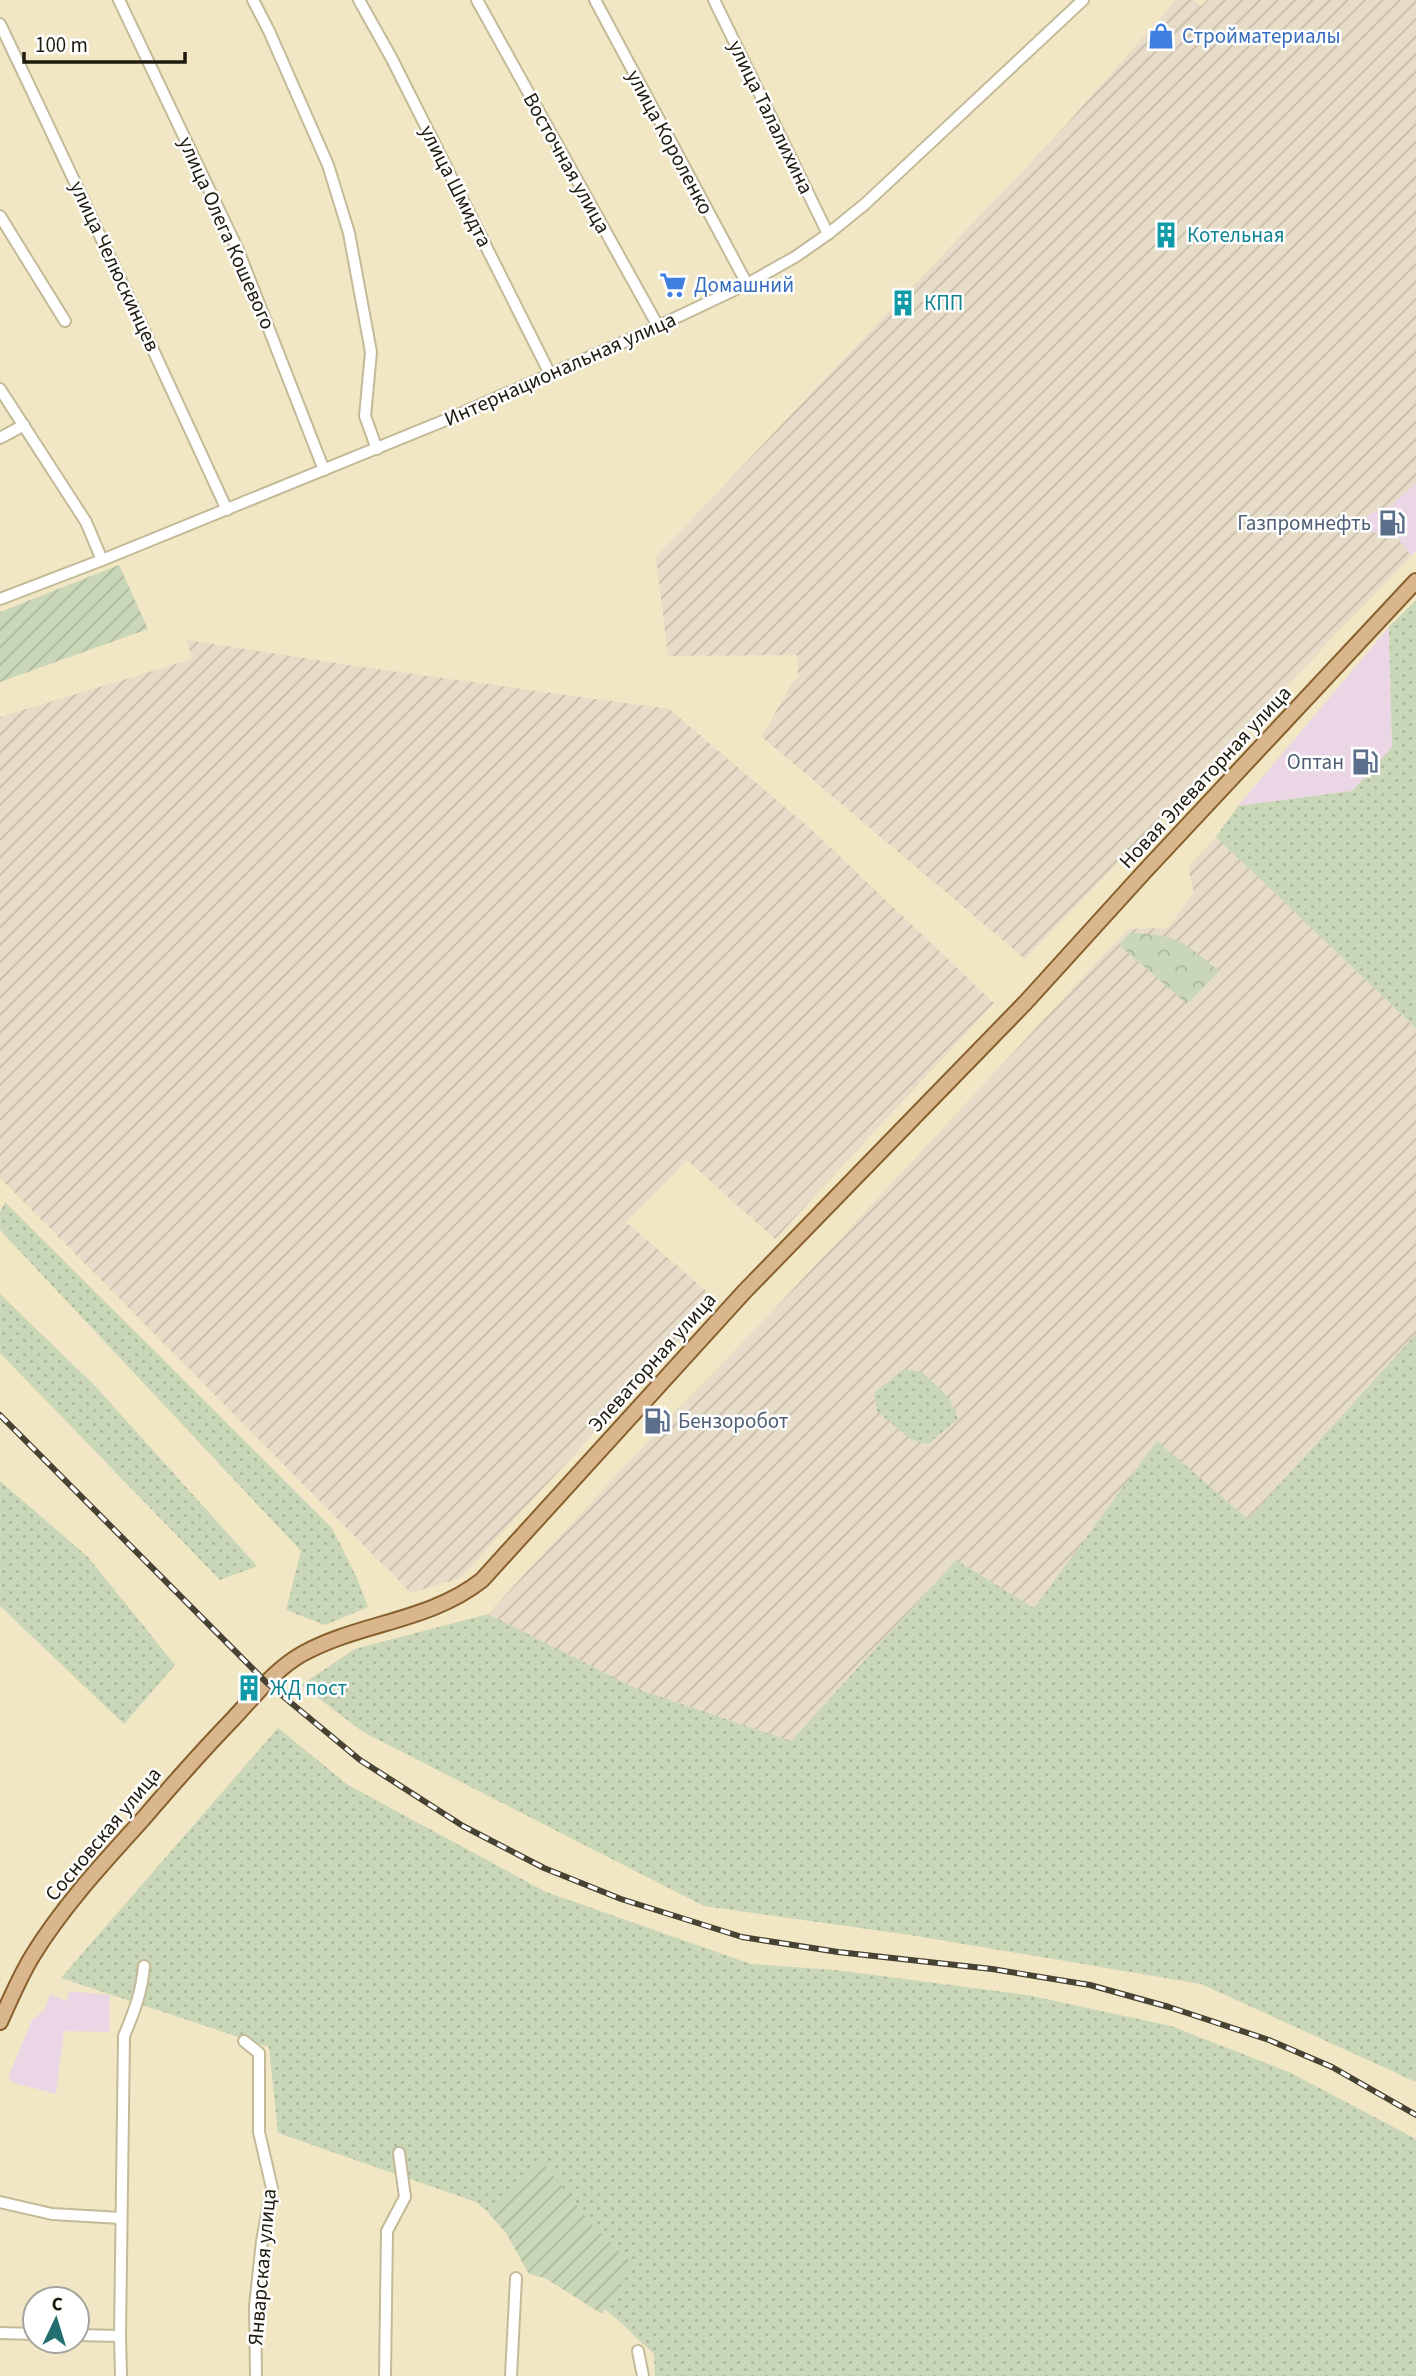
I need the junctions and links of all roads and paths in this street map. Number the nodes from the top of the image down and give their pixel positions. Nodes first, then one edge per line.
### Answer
1 (119, 0) edge
2 (253, 0) edge
3 (359, 0) edge
4 (477, 0) edge
5 (595, 0) edge
6 (714, 0) edge
7 (1083, 0) edge
8 (0, 24) edge
9 (0, 216) edge
10 (828, 234) junction
11 (747, 284) junction
12 (65, 321) dead end
13 (658, 326) junction
14 (550, 374) junction
15 (0, 389) edge
16 (24, 425) junction
17 (0, 438) edge
18 (377, 449) junction
19 (324, 470) junction
20 (227, 510) junction
21 (102, 560) junction
22 (1416, 581) edge
23 (0, 599) edge
24 (1026, 1002) joint
25 (264, 1686) joint
26 (144, 1966) dead end
27 (0, 2022) edge
28 (244, 2041) dead end
29 (399, 2154) dead end
30 (0, 2202) edge
31 (121, 2218) junction
32 (516, 2278) dead end
33 (0, 2333) edge
34 (21, 2334) edge
35 (91, 2335) edge
36 (120, 2336) junction
37 (638, 2351) dead end
38 (121, 2376) edge
39 (256, 2376) edge
40 (385, 2376) edge
41 (511, 2376) edge
42 (643, 2376) edge

1 - 19 street, улица Олега Кошевого
2 - 18 street
3 - 14 street, улица Шмидта
4 - 13 street, Восточная улица
5 - 11 street, улица Короленко
6 - 10 street, улица Талалихина
7 - 10 street, Интернациональная улица
8 - 20 street, улица Челюскинцев
9 - 12 street
10 - 11 street, Интернациональная улица
11 - 13 street, Интернациональная улица
13 - 14 street, Интернациональная улица
14 - 18 street, Интернациональная улица
15 - 16 street
16 - 17 street
16 - 21 street
18 - 19 street, Интернациональная улица
19 - 20 street, Интернациональная улица
20 - 21 street, Интернациональная улица
21 - 23 street, Интернациональная улица
22 - 24 main road, Новая Элеваторная улица
24 - 25 main road, Элеваторная улица
25 - 27 main road, Сосновская улица
26 - 31 street
28 - 39 street, Январская улица
29 - 40 street
30 - 31 street
31 - 36 street
32 - 41 street
33 - 34 street
35 - 36 street
36 - 38 street
37 - 42 street

